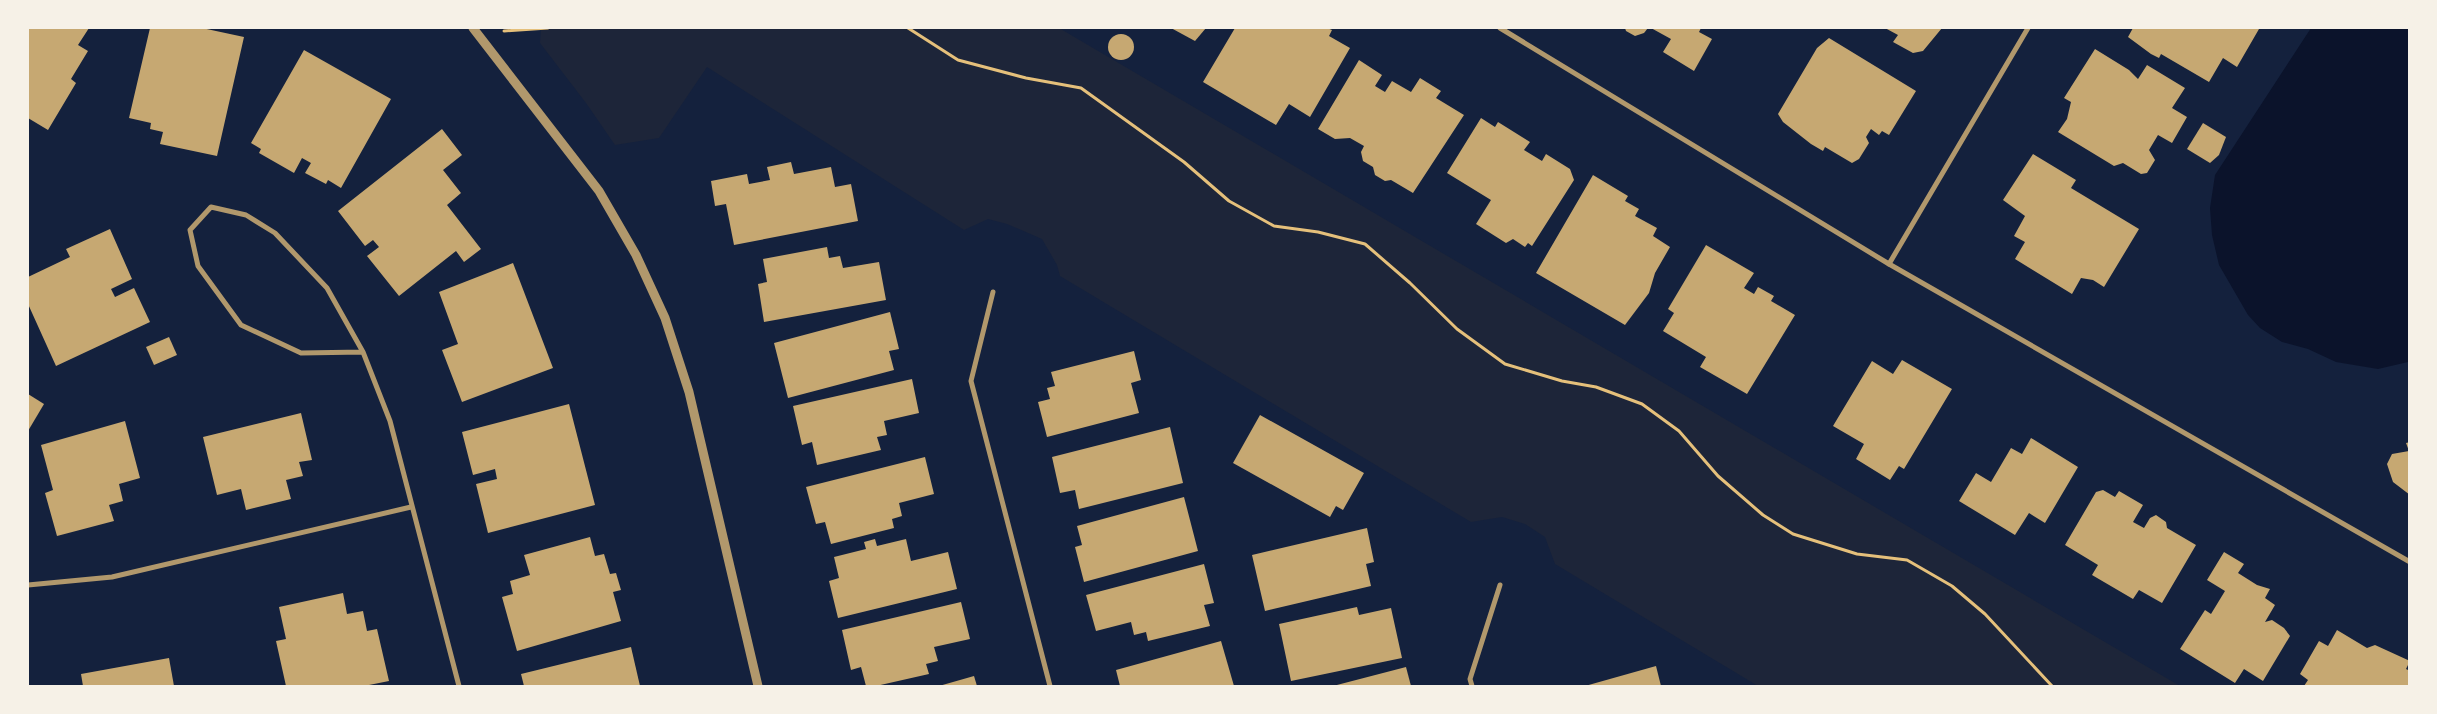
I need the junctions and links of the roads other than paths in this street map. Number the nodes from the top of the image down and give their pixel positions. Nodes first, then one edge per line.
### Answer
1 (1500, 28) edge
2 (2028, 28) edge
3 (478, 29) edge
4 (1889, 264) junction
5 (993, 292) dead end
6 (363, 352) junction
7 (411, 507) junction
8 (2410, 562) edge
9 (28, 585) edge
10 (1500, 585) dead end
11 (459, 686) edge
12 (758, 686) edge
13 (1050, 686) edge
14 (1472, 686) edge

1 - 4 street
2 - 4 street
3 - 12 street
4 - 8 street
5 - 13 street
6 - 6 street
6 - 7 street
7 - 9 street
7 - 11 street
10 - 14 street

